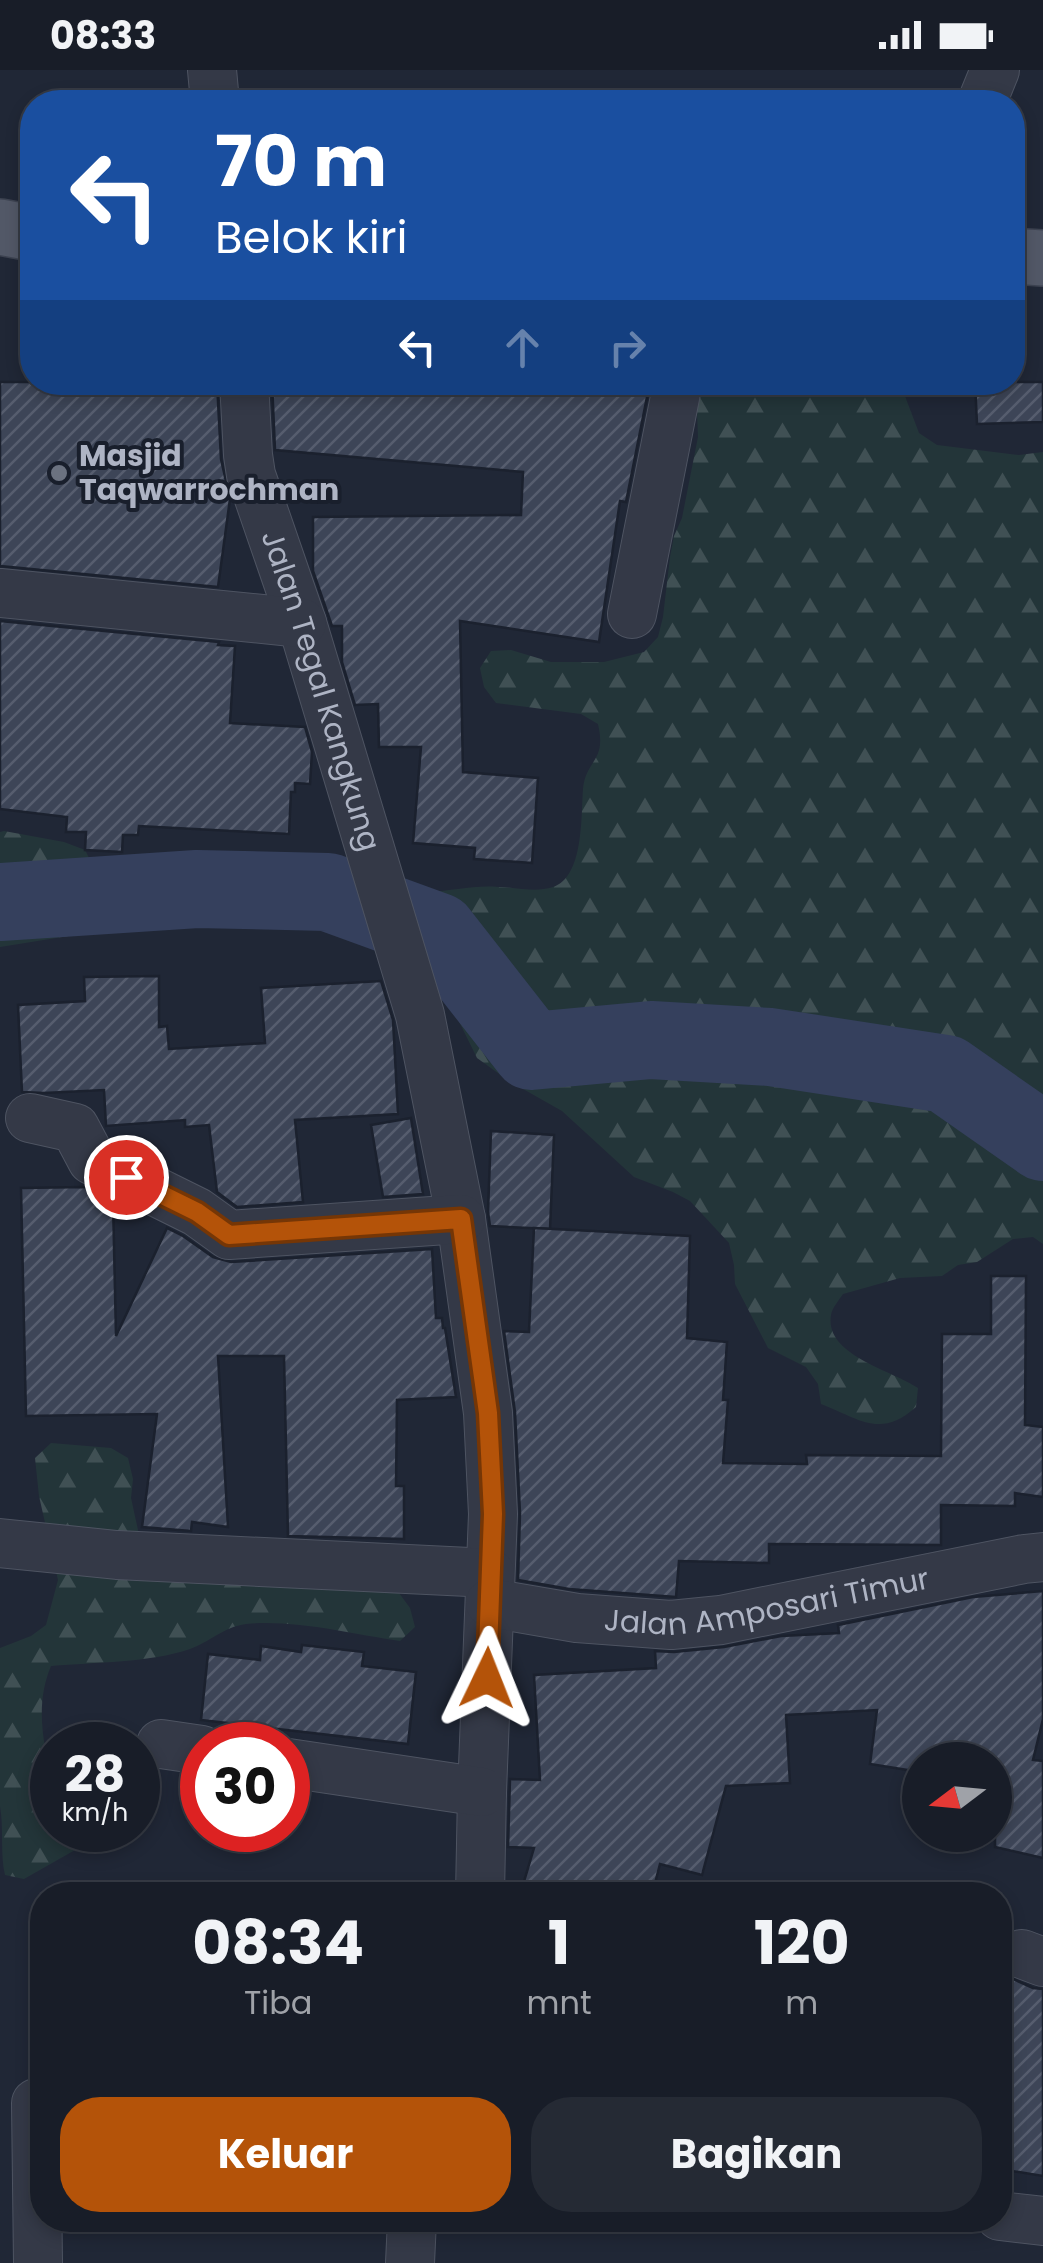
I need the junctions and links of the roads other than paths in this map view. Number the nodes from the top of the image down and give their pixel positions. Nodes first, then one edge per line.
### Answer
1 (245, 395) edge
2 (675, 395) edge
3 (0, 592) edge
4 (632, 614) dead end
5 (302, 622) junction
6 (30, 1118) dead end
7 (461, 1219) junction
8 (0, 1543) edge
9 (1043, 1557) edge
10 (490, 1588) junction
11 (310, 1766) edge
12 (482, 1792) junction
13 (480, 1882) edge
14 (26, 2099) edge
15 (30, 2154) edge
16 (1012, 2217) edge
17 (1043, 2221) edge
18 (36, 2232) edge
19 (411, 2232) edge
20 (38, 2263) edge
21 (410, 2263) edge

1 - 5 street, Jalan Tegal Kangkung
2 - 4 street
3 - 5 street
5 - 7 street, Jalan Tegal Kangkung
6 - 7 street
7 - 10 street, Jalan Tegal Kangkung
8 - 10 street, Jalan Amposari Timur
9 - 10 street, Jalan Amposari Timur
10 - 12 street, Jalan Tegal Kangkung
11 - 12 street
12 - 13 street, Jalan Tegal Kangkung
14 - 15 street
16 - 17 street
18 - 20 street
19 - 21 street

